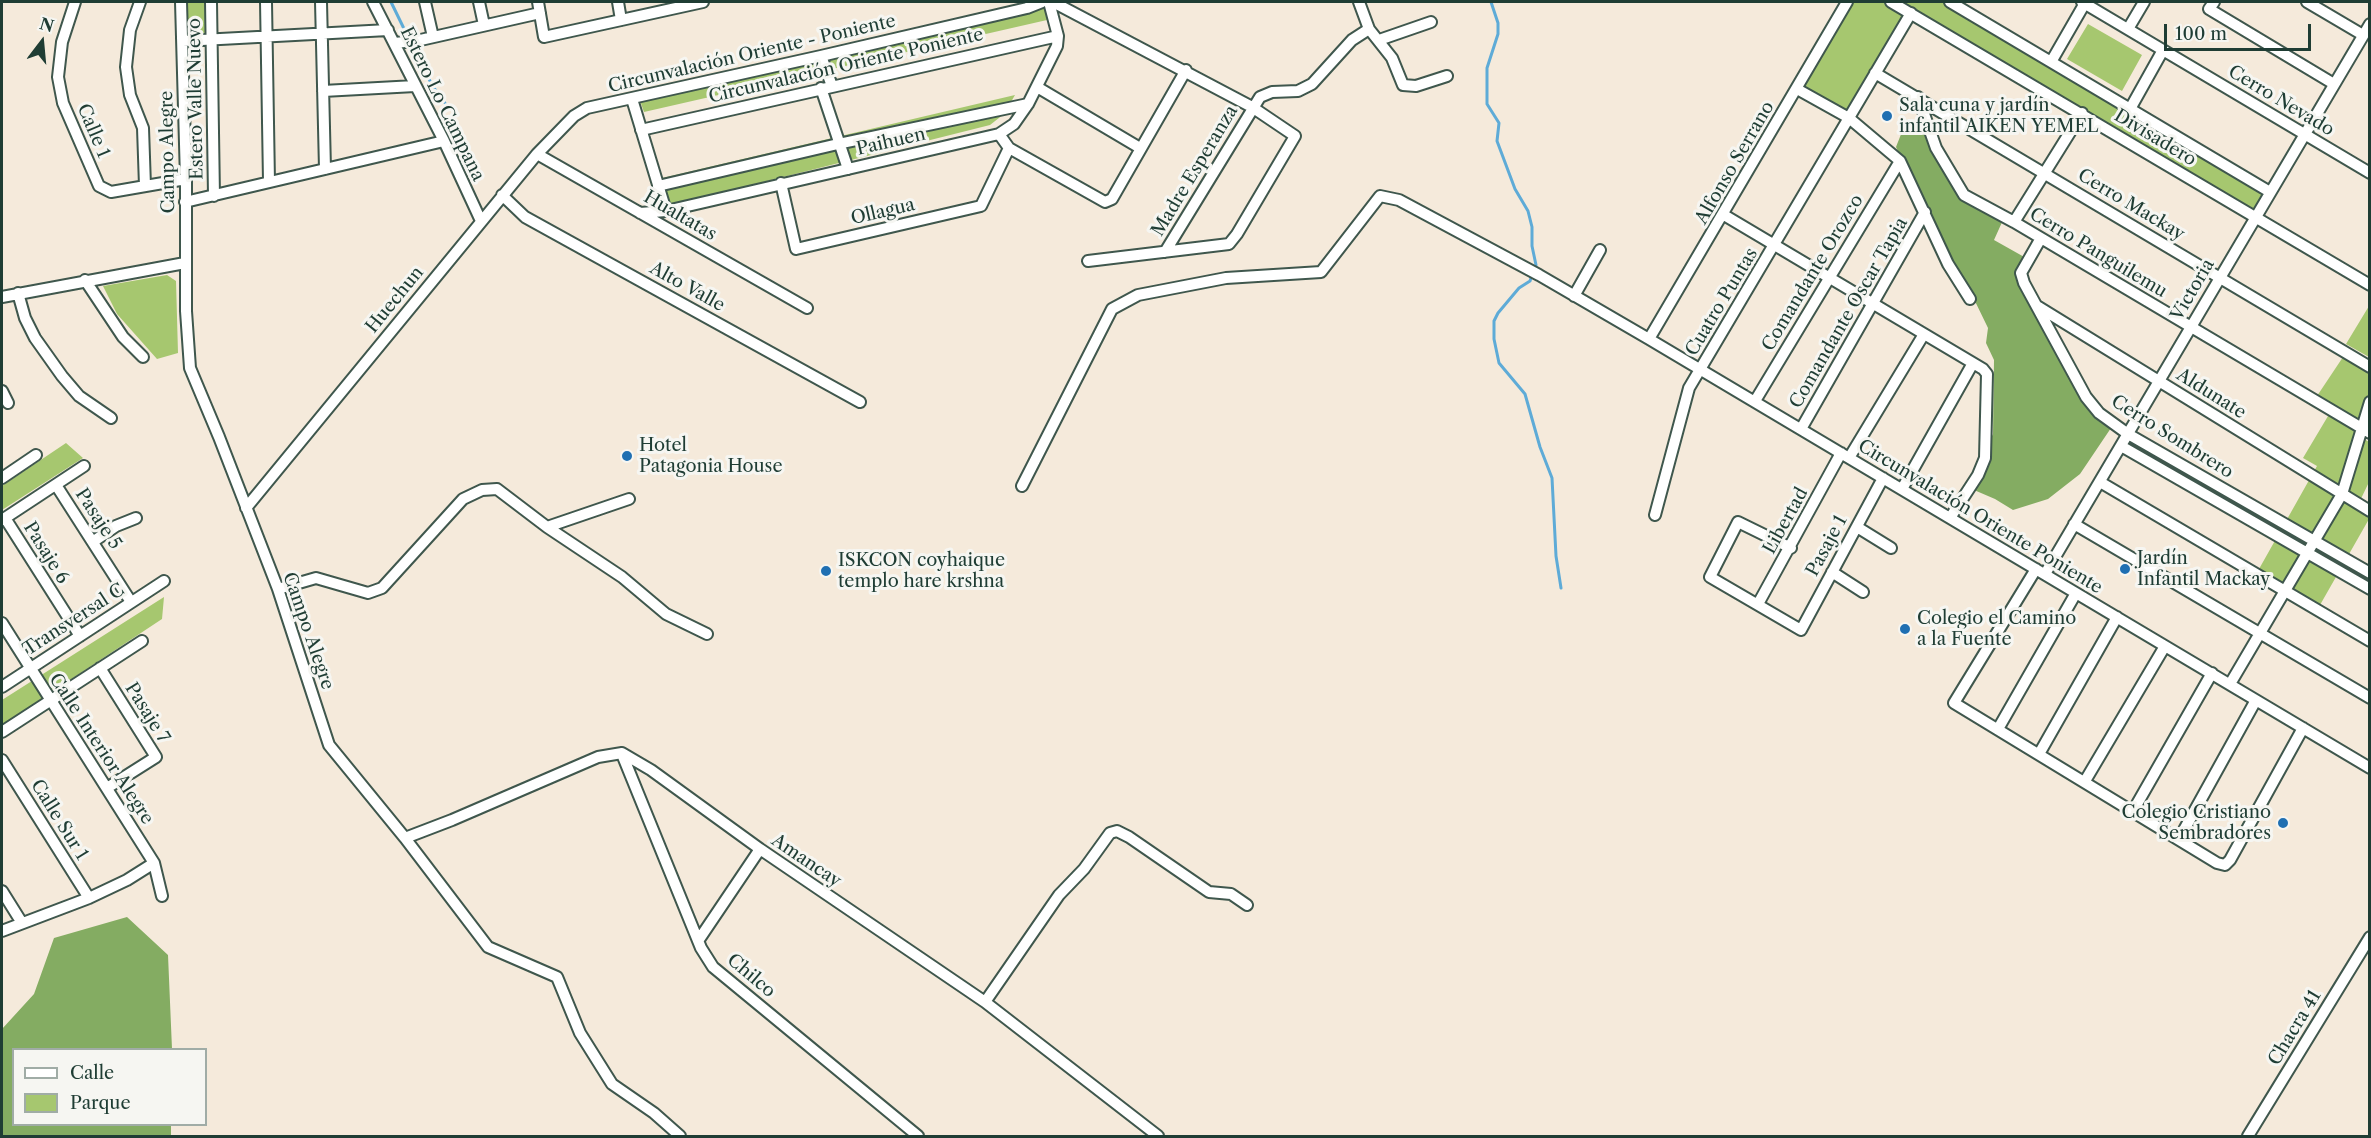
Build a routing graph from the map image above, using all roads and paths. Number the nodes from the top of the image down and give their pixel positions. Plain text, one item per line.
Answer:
1 (75, 2) edge
2 (140, 2) edge
3 (181, 2) edge
4 (211, 2) edge
5 (266, 2) edge
6 (321, 2) edge
7 (373, 2) edge
8 (425, 2) edge
9 (478, 2) edge
10 (538, 2) edge
11 (618, 2) edge
12 (703, 2) edge
13 (1042, 2) edge
14 (1051, 2) edge
15 (1359, 2) edge
16 (1847, 2) edge
17 (1891, 2) edge
18 (1950, 2) edge
19 (2084, 2) edge
20 (2144, 2) edge
21 (2307, 2) edge
22 (2211, 5) edge
23 (540, 13) junction
24 (1911, 13) junction
25 (621, 20) junction
26 (1431, 22) dead end
27 (2370, 24) edge
28 (484, 25) junction
29 (1369, 29) junction
30 (2128, 29) junction
31 (388, 30) junction
32 (321, 34) junction
33 (2362, 35) junction
34 (1058, 36) junction
35 (267, 37) junction
36 (433, 37) junction
37 (212, 39) junction
38 (1379, 40) junction
39 (183, 41) junction
40 (397, 43) junction
41 (2163, 50) junction
42 (821, 56) junction
43 (2051, 62) junction
44 (1186, 70) junction
45 (1875, 73) junction
46 (1447, 76) dead end
47 (2334, 84) junction
48 (415, 86) junction
49 (826, 87) junction
50 (1037, 87) junction
51 (1797, 89) junction
52 (323, 91) junction
53 (1918, 97) junction
54 (632, 99) junction
55 (1028, 104) junction
56 (1252, 107) junction
57 (2130, 109) junction
58 (2082, 113) junction
59 (574, 116) joint
60 (1848, 118) junction
61 (641, 130) junction
62 (999, 134) junction
63 (2304, 134) junction
64 (444, 141) junction
65 (838, 144) junction
66 (1010, 148) junction
67 (1140, 148) junction
68 (537, 154) junction
69 (1900, 161) junction
70 (325, 169) junction
71 (848, 170) junction
72 (2044, 173) junction
73 (2370, 173) edge
74 (186, 179) junction
75 (269, 182) junction
76 (781, 183) junction
77 (145, 186) junction
78 (658, 186) junction
79 (2270, 192) junction
80 (502, 195) junction
81 (213, 196) junction
82 (185, 202) junction
83 (666, 211) junction
84 (1925, 212) junction
85 (640, 213) junction
86 (1724, 214) junction
87 (2255, 218) junction
88 (482, 221) junction
89 (2014, 222) junction
90 (2041, 238) junction
91 (1775, 245) junction
92 (1600, 250) dead end
93 (1165, 252) junction
94 (1088, 261) dead end
95 (185, 263) junction
96 (1830, 277) junction
97 (2220, 278) junction
98 (85, 280) junction
99 (2370, 285) edge
100 (18, 293) junction
101 (1574, 296) junction
102 (2, 297) edge
103 (1970, 299) dead end
104 (1874, 304) junction
105 (2034, 305) junction
106 (807, 308) dead end
107 (2190, 328) junction
108 (1924, 334) junction
109 (1649, 339) junction
110 (143, 357) dead end
111 (1973, 363) junction
112 (2370, 367) edge
113 (1701, 369) junction
114 (2159, 381) junction
115 (2, 391) edge
116 (1755, 401) junction
117 (860, 402) dead end
118 (2370, 402) edge
119 (8, 403) dead end
120 (111, 418) dead end
121 (1801, 429) junction
122 (2366, 431) edge
123 (2128, 434) junction
124 (2121, 446) junction
125 (36, 455) dead end
126 (1845, 455) junction
127 (84, 466) dead end
128 (2, 478) edge
129 (1883, 478) junction
130 (2100, 482) junction
131 (56, 485) junction
132 (1022, 486) dead end
133 (1902, 489) junction
134 (2342, 494) junction
135 (629, 499) dead end
136 (246, 508) junction
137 (2370, 511) edge
138 (1655, 515) dead end
139 (136, 518) dead end
140 (1950, 518) junction
141 (3, 519) edge
142 (2074, 525) junction
143 (547, 527) junction
144 (1857, 527) junction
145 (2313, 540) junction
146 (94, 541) junction
147 (1791, 548) junction
148 (1891, 548) dead end
149 (2306, 552) junction
150 (1832, 572) junction
151 (2040, 572) junction
152 (2370, 573) edge
153 (164, 580) dead end
154 (2370, 588) edge
155 (278, 589) junction
156 (2284, 591) junction
157 (1863, 592) dead end
158 (2076, 593) junction
159 (131, 602) junction
160 (1758, 604) junction
161 (2117, 617) junction
162 (2, 623) edge
163 (707, 634) dead end
164 (2259, 634) junction
165 (80, 636) junction
166 (142, 641) dead end
167 (2370, 641) edge
168 (2165, 646) junction
169 (30, 668) junction
170 (100, 668) junction
171 (2212, 673) junction
172 (2230, 684) junction
173 (2, 687) edge
174 (2370, 698) edge
175 (50, 700) junction
176 (2256, 700) junction
177 (2303, 728) junction
178 (1998, 729) junction
179 (2, 732) edge
180 (622, 753) junction
181 (2039, 753) junction
182 (2, 760) edge
183 (2370, 768) edge
184 (2085, 781) junction
185 (107, 788) junction
186 (2133, 811) junction
187 (405, 838) junction
188 (2179, 840) junction
189 (760, 849) junction
190 (154, 863) junction
191 (2, 891) edge
192 (162, 896) dead end
193 (89, 898) junction
194 (1247, 905) dead end
195 (22, 923) junction
196 (2, 930) edge
197 (2370, 937) edge
198 (698, 941) junction
199 (985, 1002) junction
200 (680, 1137) edge
201 (918, 1137) edge
202 (1158, 1137) edge
203 (2248, 1137) edge

1 - 77 street, Calle 1
2 - 77 street
3 - 39 street, Campo Alegre
4 - 37 street, Estero Valle Nuevo
5 - 35 street
6 - 32 street
7 - 31 street, Estero Lo Campana
8 - 36 street
9 - 28 street
10 - 23 street
11 - 25 street
12 - 25 street
13 - 42 street, Circunvalación Oriente - Poniente
14 - 34 street
14 - 44 street
15 - 29 street
16 - 51 street, Alfonso Serrano
17 - 24 street, Divisadero
18 - 43 street, Divisadero
19 - 30 street, Cerro Nevado
19 - 43 street
20 - 30 street
21 - 33 street
22 - 47 street
23 - 25 street
23 - 28 street
24 - 45 street, Cuatro Puntas
24 - 58 street, Divisadero
26 - 38 street
27 - 33 street, Victoria
28 - 36 street
29 - 38 street
29 - 56 street
30 - 41 street, Cerro Nevado
31 - 32 street
31 - 40 street, Estero Lo Campana
32 - 35 street
32 - 52 street
33 - 47 street, Victoria
34 - 49 street, Circunvalación Oriente Poniente
34 - 50 street, Paihuen
35 - 37 street
35 - 75 street
36 - 40 street
37 - 39 street
37 - 81 street, Estero Valle Nuevo
38 - 46 street
39 - 74 street, Campo Alegre
40 - 48 street, Estero Lo Campana
41 - 57 street
41 - 63 street, Cerro Nevado
42 - 49 street
42 - 54 street, Circunvalación Oriente - Poniente
43 - 57 street, Divisadero
44 - 56 street
44 - 67 street
45 - 53 street, Cerro Mackay
45 - 60 street, Cuatro Puntas
47 - 63 street, Victoria
48 - 52 street
48 - 64 street, Estero Lo Campana
49 - 61 street, Circunvalación Oriente Poniente
49 - 65 street
50 - 55 street, Paihuen
50 - 67 street
51 - 60 street
51 - 86 street, Alfonso Serrano
52 - 70 street
53 - 72 street, Cerro Mackay
53 - 89 street, Cerro Panguilemu
54 - 59 street, Circunvalación Oriente - Poniente
54 - 61 street
55 - 62 street, Paihuen
55 - 65 street
56 - 93 street, Madre Esperanza
56 - 93 street
57 - 79 street, Divisadero
58 - 72 street
58 - 87 street, Divisadero
59 - 68 street, Huechun
60 - 69 street
60 - 91 street, Cuatro Puntas
61 - 78 street
62 - 66 street
62 - 71 street, Paihuen
63 - 73 street, Cerro Nevado
63 - 79 street, Victoria
64 - 70 street
64 - 88 street, Estero Lo Campana
65 - 71 street
65 - 78 street
66 - 67 street
66 - 76 street, Ollagua
68 - 80 street, Huechun
68 - 85 street, Hualtatas
69 - 84 street
69 - 96 street, Comandante Orozco
70 - 75 street
71 - 76 street, Paihuen
72 - 89 street
72 - 97 street, Cerro Mackay
74 - 77 street, Calle 1
74 - 82 street, Campo Alegre
75 - 81 street
76 - 83 street, Paihuen
78 - 83 street
79 - 87 street, Victoria
80 - 88 street, Huechun
80 - 117 street, Alto Valle
81 - 82 street
82 - 95 street, Campo Alegre
83 - 85 street, Paihuen
84 - 103 street
84 - 104 street, Comandante Oscar Tapia
85 - 106 street, Hualtatas
86 - 91 street
86 - 109 street, Alfonso Serrano
87 - 97 street, Victoria
87 - 99 street, Divisadero
88 - 136 street, Huechun
89 - 90 street, Cerro Panguilemu
90 - 105 street, Cerro Sombrero
90 - 107 street, Cerro Panguilemu
91 - 96 street
91 - 113 street, Cuatro Puntas
92 - 101 street
93 - 94 street
95 - 98 street
95 - 136 street, Campo Alegre
96 - 104 street
96 - 116 street, Comandante Orozco
97 - 107 street, Victoria
97 - 112 street, Cerro Mackay
98 - 100 street
98 - 110 street
100 - 102 street
100 - 120 street
101 - 109 street, Circunvalación Oriente Poniente
101 - 132 street, Circunvalación Oriente Poniente
104 - 108 street
104 - 121 street, Comandante Oscar Tapia
105 - 114 street, Aldunate
105 - 123 street, Cerro Sombrero
107 - 114 street, Victoria
107 - 122 street, Cerro Panguilemu
108 - 111 street
108 - 126 street, Libertad
109 - 113 street, Circunvalación Oriente Poniente
111 - 133 street
111 - 140 street
113 - 116 street, Circunvalación Oriente Poniente
113 - 138 street, Cuatro Puntas
114 - 123 street, Victoria
114 - 134 street, Aldunate
115 - 119 street
116 - 121 street, Circunvalación Oriente Poniente
118 - 122 street
121 - 126 street, Circunvalación Oriente Poniente
122 - 134 street
123 - 124 street, Victoria
123 - 145 street, Cerro Sombrero
124 - 130 street, Victoria
124 - 149 street, Cerro Sombrero
125 - 128 street
126 - 129 street, Circunvalación Oriente Poniente
126 - 147 street, Libertad
127 - 131 street
129 - 133 street, Circunvalación Oriente Poniente
129 - 144 street, Pasaje 1
130 - 142 street, Victoria
130 - 156 street
131 - 141 street
131 - 146 street, Pasaje 5
133 - 140 street, Circunvalación Oriente Poniente
134 - 137 street, Aldunate
134 - 145 street
135 - 143 street
136 - 155 street, Campo Alegre
139 - 146 street
140 - 151 street, Circunvalación Oriente Poniente
141 - 165 street, Pasaje 6
142 - 151 street, Victoria
142 - 164 street
143 - 155 street
143 - 163 street
144 - 148 street
144 - 150 street, Pasaje 1
145 - 149 street
145 - 152 street, Cerro Sombrero
146 - 159 street, Pasaje 5
147 - 160 street, Libertad
147 - 160 street
149 - 154 street, Cerro Sombrero
149 - 156 street
150 - 157 street
150 - 160 street, Pasaje 1
151 - 158 street, Circunvalación Oriente Poniente
151 - 178 street, Victoria
153 - 159 street, Transversal C
155 - 187 street, Campo Alegre
156 - 164 street
156 - 167 street
158 - 161 street, Circunvalación Oriente Poniente
158 - 178 street
159 - 165 street, Transversal C
161 - 168 street, Circunvalación Oriente Poniente
161 - 181 street
162 - 169 street, Calle Interior Alegre
164 - 172 street
164 - 174 street
165 - 169 street, Transversal C
166 - 170 street
168 - 171 street, Circunvalación Oriente Poniente
168 - 184 street
169 - 173 street, Transversal C
169 - 175 street, Calle Interior Alegre
170 - 175 street
170 - 185 street, Pasaje 7
171 - 172 street, Circunvalación Oriente Poniente
171 - 186 street
172 - 176 street, Circunvalación Oriente Poniente
175 - 179 street
175 - 185 street, Calle Interior Alegre
176 - 177 street, Circunvalación Oriente Poniente
176 - 188 street
177 - 183 street, Circunvalación Oriente Poniente
177 - 188 street
178 - 181 street
180 - 187 street
180 - 189 street, Amancay
180 - 198 street, Chilco
181 - 184 street
182 - 193 street, Calle Sur 1
184 - 186 street
185 - 190 street, Calle Interior Alegre
186 - 188 street
187 - 200 street, Campo Alegre
189 - 198 street
189 - 199 street, Amancay
190 - 192 street, Calle Interior Alegre
190 - 193 street
191 - 195 street
193 - 195 street
194 - 199 street
195 - 196 street
197 - 203 street, Chacra 41
198 - 201 street, Chilco
199 - 202 street, Amancay

